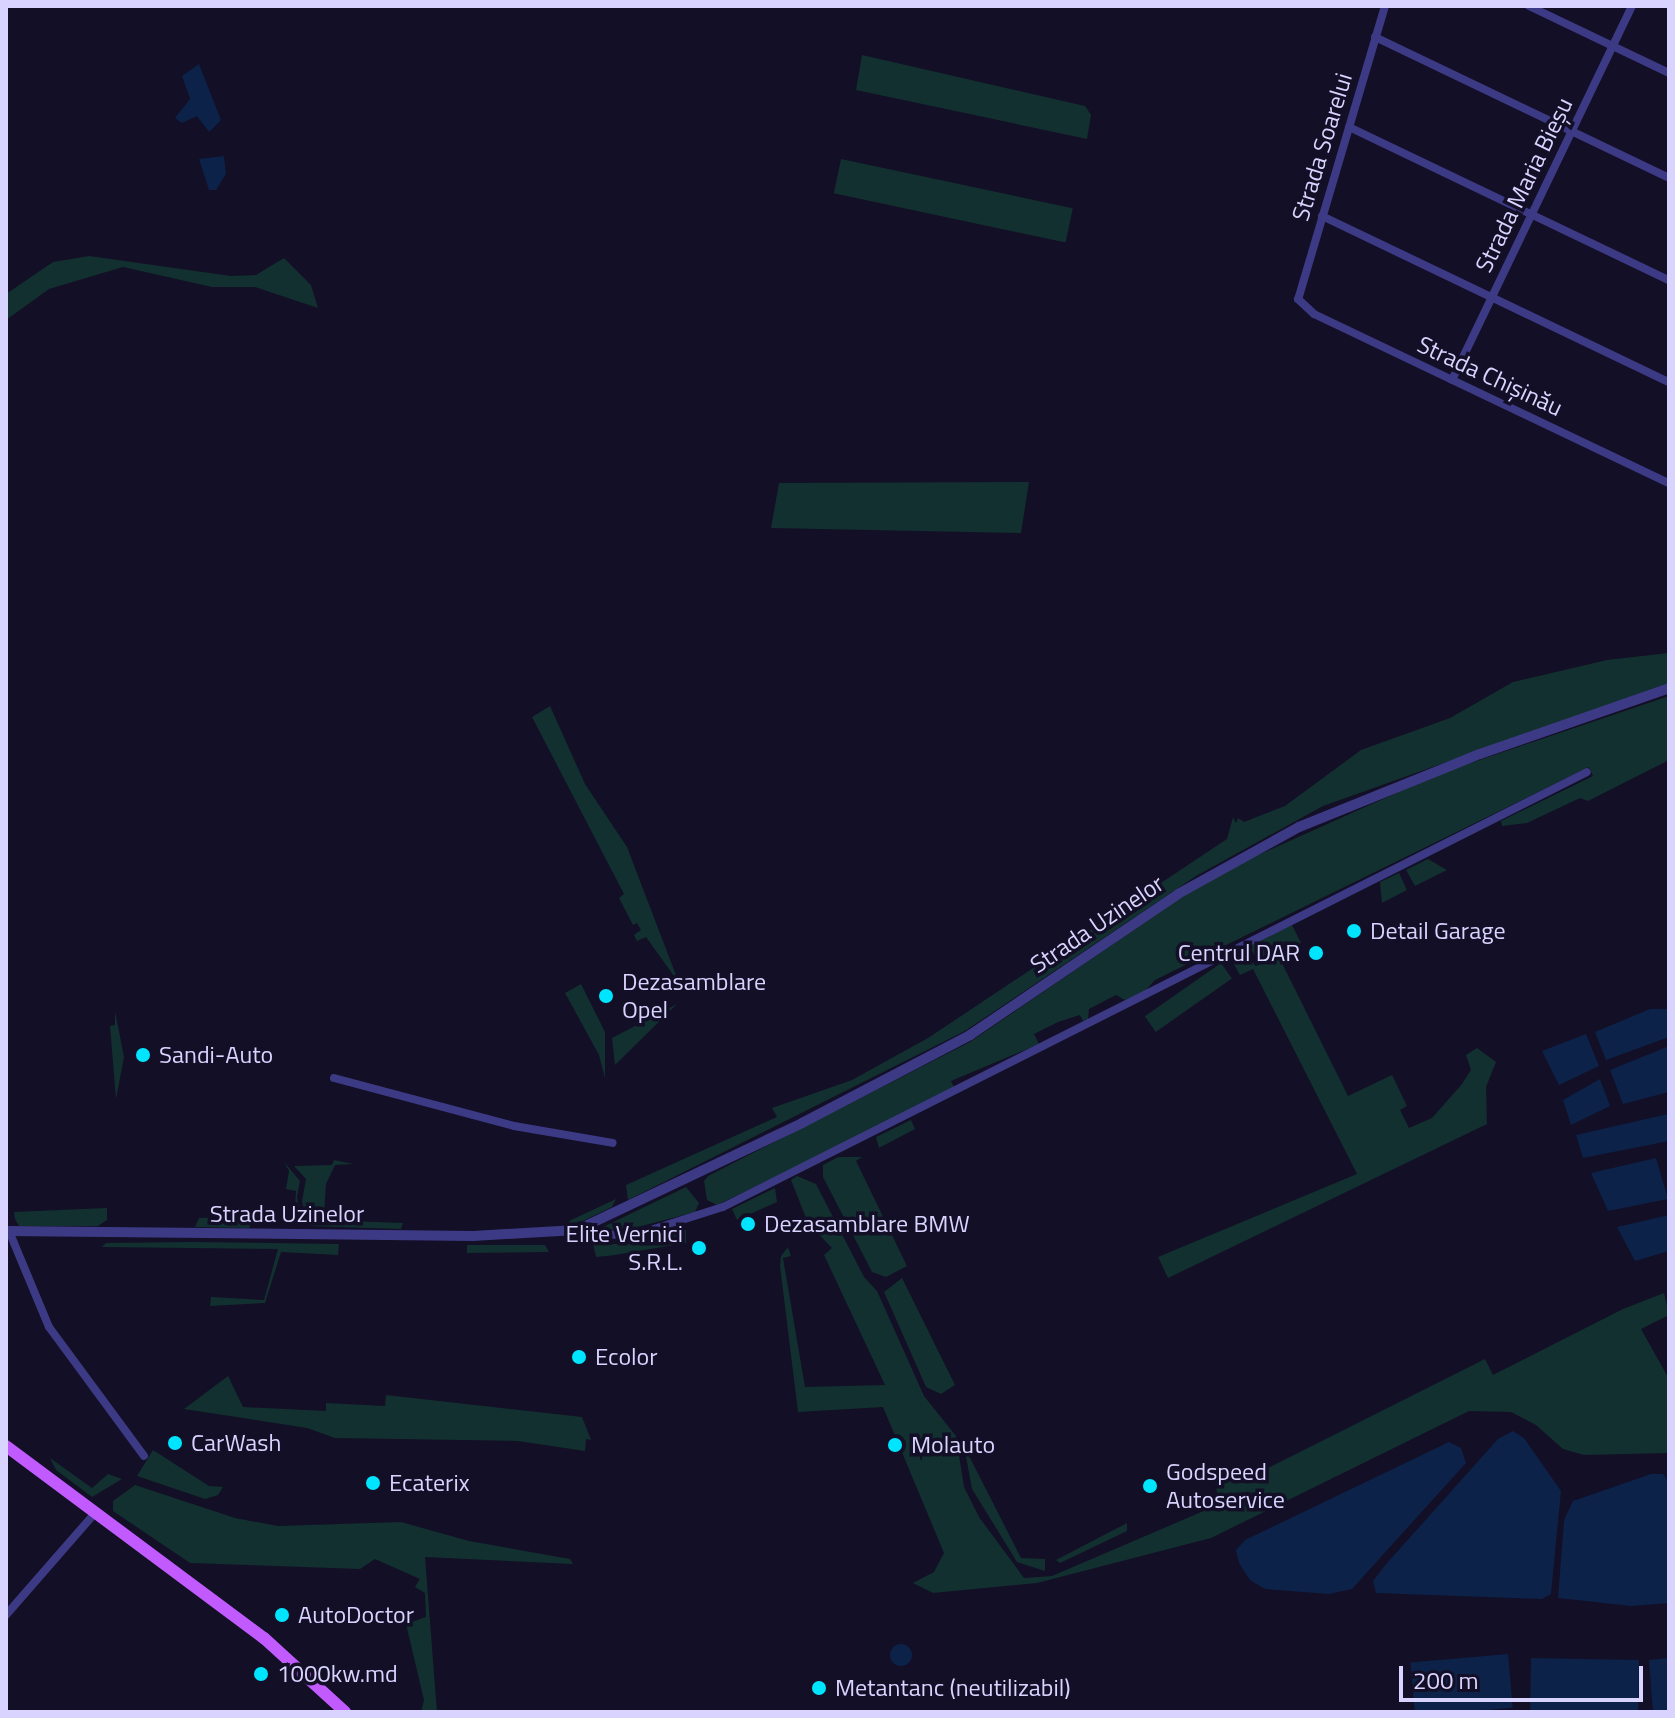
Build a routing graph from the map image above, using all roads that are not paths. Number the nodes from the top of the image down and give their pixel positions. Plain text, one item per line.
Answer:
1 (1385, 6) edge
2 (1529, 6) edge
3 (1632, 6) edge
4 (1375, 37) junction
5 (1612, 46) junction
6 (1669, 73) edge
7 (1349, 127) junction
8 (1572, 131) junction
9 (1669, 178) edge
10 (1532, 214) junction
11 (1322, 216) junction
12 (1669, 280) edge
13 (1492, 297) junction
14 (1298, 299) joint
15 (1452, 380) junction
16 (1669, 382) edge
17 (1669, 483) edge
18 (1669, 688) edge
19 (1587, 772) dead end
20 (334, 1078) dead end
21 (613, 1143) dead end
22 (8, 1231) edge
23 (565, 1233) junction
24 (6, 1446) edge
25 (144, 1456) dead end
26 (96, 1512) junction
27 (6, 1615) edge
28 (345, 1712) edge

1 - 4 street, Strada Soarelui
2 - 5 street
3 - 5 street, Strada Maria Bieșu
4 - 7 street, Strada Soarelui
4 - 8 street
5 - 6 street
5 - 8 street, Strada Maria Bieșu
7 - 10 street
7 - 11 street, Strada Soarelui
8 - 9 street
8 - 10 street, Strada Maria Bieșu
10 - 12 street
10 - 13 street, Strada Maria Bieșu
11 - 13 street
11 - 14 street, Strada Soarelui
13 - 15 street, Strada Maria Bieșu
13 - 16 street
14 - 15 street, Strada Chișinău
15 - 17 street, Strada Chișinău
18 - 23 street, Strada Uzinelor
19 - 23 street, Strada Uzinelor
20 - 21 street
22 - 23 street, Strada Uzinelor
22 - 25 street, Strada Uzinelor
24 - 26 main road
26 - 27 street
26 - 28 main road

